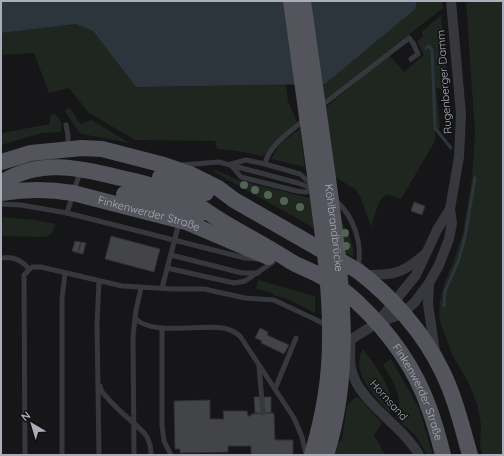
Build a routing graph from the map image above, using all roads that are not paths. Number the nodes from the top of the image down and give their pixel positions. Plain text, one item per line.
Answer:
1 (291, 1) edge
2 (303, 1) edge
3 (451, 1) edge
4 (411, 59) dead end
5 (66, 124) dead end
6 (63, 150) junction
7 (1, 162) edge
8 (265, 164) junction
9 (164, 165) junction
10 (230, 165) junction
11 (77, 181) junction
12 (1, 183) edge
13 (1, 187) edge
14 (315, 190) junction
15 (1, 193) edge
16 (234, 200) junction
17 (1, 204) edge
18 (450, 209) junction
19 (68, 213) junction
20 (180, 220) junction
21 (175, 240) junction
22 (426, 254) junction
23 (171, 255) junction
24 (1, 258) edge
25 (275, 260) junction
26 (291, 262) junction
27 (167, 268) junction
28 (29, 269) junction
29 (258, 272) junction
30 (65, 273) junction
31 (360, 273) junction
32 (99, 282) junction
33 (429, 283) junction
34 (142, 288) junction
35 (162, 288) junction
36 (397, 308) junction
37 (135, 318) junction
38 (376, 323) junction
39 (162, 328) junction
40 (296, 338) dead end
41 (350, 340) junction
42 (325, 344) dead end
43 (436, 359) junction
44 (259, 366) junction
45 (99, 384) junction
46 (275, 389) junction
47 (263, 413) dead end
48 (134, 423) junction
49 (25, 455) edge
50 (62, 455) edge
51 (99, 455) edge
52 (134, 455) edge
53 (151, 455) edge
54 (171, 455) edge
55 (306, 455) edge
56 (312, 455) edge
57 (326, 455) edge
58 (418, 455) edge
59 (443, 455) edge
60 (470, 455) edge

1 - 56 main road, Köhlbrandbrücke, bridge
2 - 57 main road, Köhlbrandbrücke, bridge
3 - 18 street, Rugenberger Damm
4 - 8 lane
5 - 6 lane
6 - 7 main road
6 - 9 main road
6 - 16 main road
8 - 10 lane
8 - 14 lane
9 - 10 lane
9 - 16 main road
10 - 14 lane
10 - 14 lane
11 - 12 main road, Finkenwerder Straße
11 - 13 main road, Finkenwerder Straße
11 - 15 main road, Finkenwerder Straße
11 - 19 lane
11 - 20 main road, Finkenwerder Straße
11 - 26 main road, Finkenwerder Straße
14 - 31 lane
16 - 31 main road
17 - 19 lane
18 - 22 street, Rugenberger Damm
18 - 33 street, Rugenberger Damm
19 - 21 lane
20 - 21 lane
20 - 25 main road, Finkenwerder Straße
21 - 23 lane
21 - 25 lane
22 - 31 street, Rugenberger Damm
22 - 36 street, Rugenberger Damm
23 - 27 lane
23 - 29 lane
24 - 28 lane
25 - 26 main road, Finkenwerder Straße
25 - 29 lane
26 - 38 main road, Finkenwerder Straße
27 - 29 lane
27 - 35 lane
28 - 30 lane
28 - 49 lane
30 - 32 lane
30 - 50 lane
31 - 36 main road
32 - 34 lane
32 - 45 lane
33 - 36 street, Rugenberger Damm
33 - 43 street
34 - 35 lane
34 - 37 lane
35 - 41 lane
36 - 38 street, Rugenberger Damm
36 - 38 street, Rugenberger Damm
36 - 43 main road
37 - 39 lane
37 - 48 lane
38 - 41 street
38 - 59 main road, Finkenwerder Straße
39 - 44 lane
39 - 54 lane
40 - 46 lane
41 - 42 lane
41 - 58 street, Hornsand
43 - 60 main road
44 - 46 lane
44 - 47 lane
45 - 48 lane
45 - 51 lane
46 - 55 lane
48 - 52 lane
48 - 53 lane

